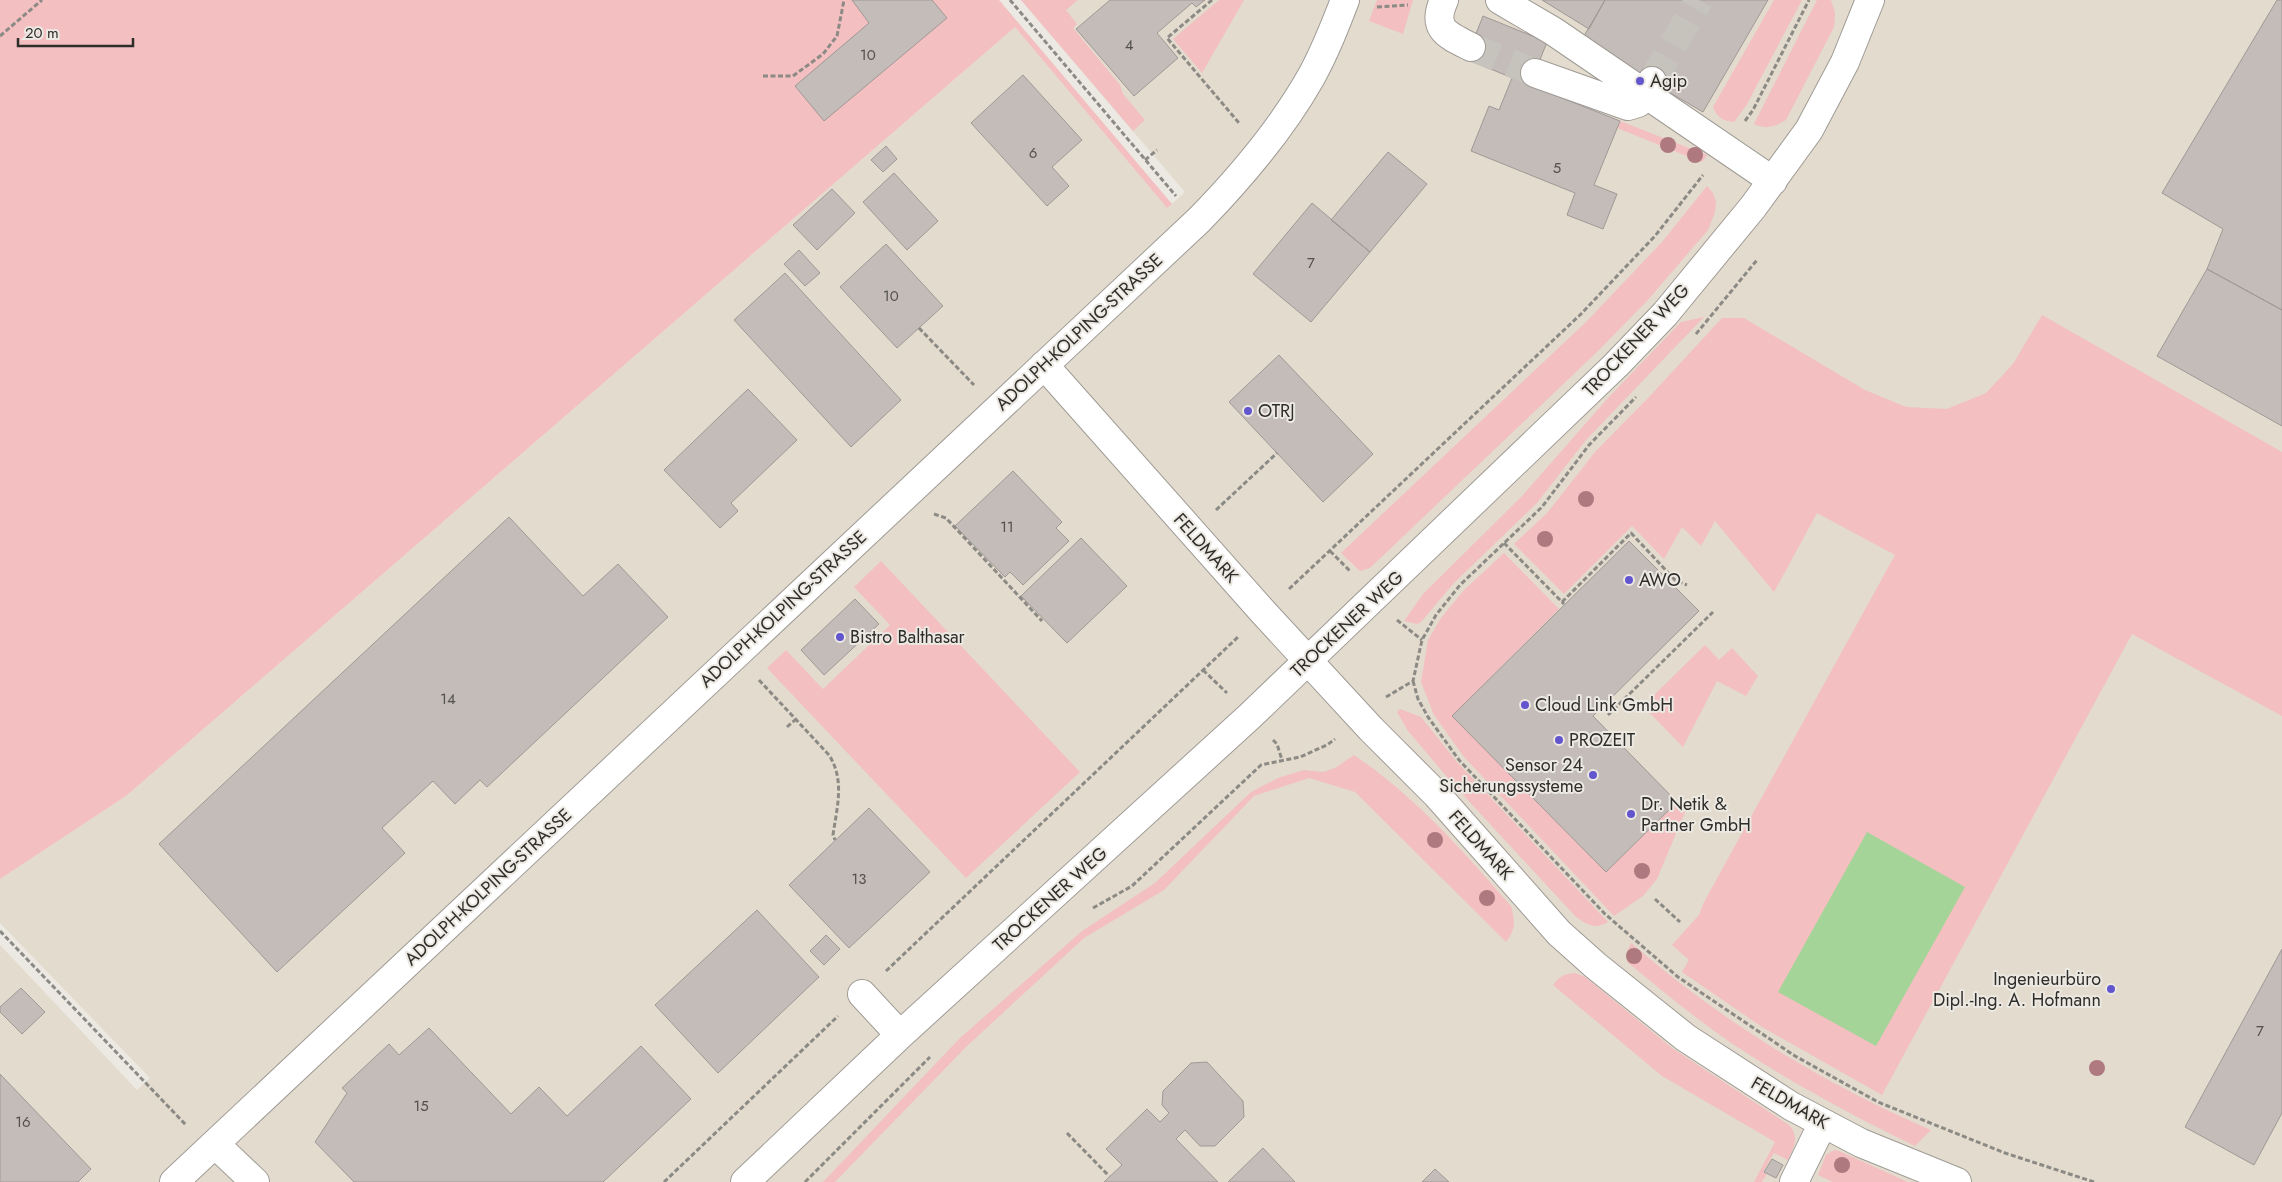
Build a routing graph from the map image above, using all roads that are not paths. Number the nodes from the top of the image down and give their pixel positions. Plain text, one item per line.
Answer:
1 (1444, 0) edge
2 (1870, 0) edge
3 (1513, 3) edge
4 (1357, 4) edge
5 (1470, 47) tunnel mouth
6 (1535, 73) tunnel mouth
7 (1648, 87) junction
8 (1773, 181) junction
9 (1044, 364) junction
10 (1308, 660) junction
11 (862, 994) dead end
12 (900, 1034) junction
13 (1823, 1123) junction
14 (215, 1144) junction
15 (174, 1182) edge
16 (255, 1182) edge
17 (745, 1182) edge
18 (1794, 1182) edge
19 (1957, 1182) edge

1 - 5 street
2 - 8 street, TROCKENER WEG
3 - 7 street
4 - 9 street, ADOLPH-KOLPING-STRASSE
6 - 7 street
7 - 8 street
8 - 10 street, TROCKENER WEG
9 - 10 street, FELDMARK
9 - 14 street, ADOLPH-KOLPING-STRASSE
10 - 12 street, TROCKENER WEG
10 - 13 street, FELDMARK
11 - 12 street
12 - 17 street, TROCKENER WEG
13 - 18 street
13 - 19 street, FELDMARK
14 - 15 street, ADOLPH-KOLPING-STRASSE
14 - 16 street

